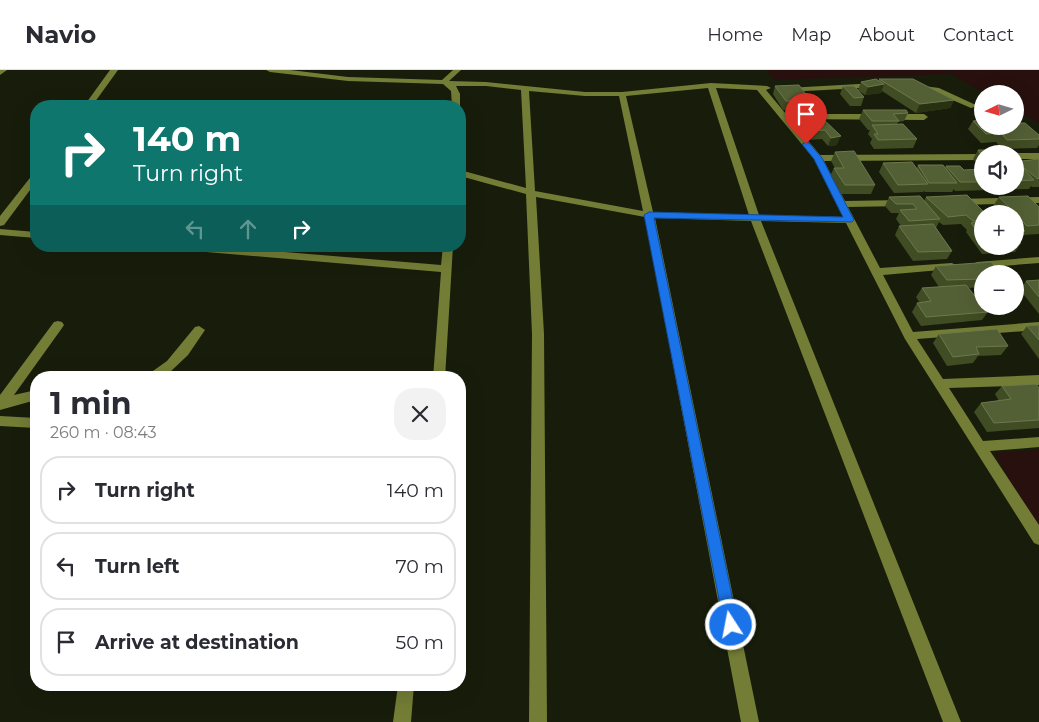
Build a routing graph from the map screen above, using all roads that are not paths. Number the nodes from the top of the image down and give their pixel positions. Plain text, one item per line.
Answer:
1 (3, 70) edge
2 (114, 70) edge
3 (270, 70) edge
4 (457, 70) edge
5 (0, 73) edge
6 (447, 83) junction
7 (711, 85) junction
8 (890, 85) edge
9 (907, 85) edge
10 (525, 88) junction
11 (760, 88) junction
12 (622, 94) junction
13 (92, 100) edge
14 (456, 100) edge
15 (974, 106) dead end
16 (784, 116) junction
17 (924, 116) edge
18 (1024, 156) edge
19 (1039, 156) edge
20 (974, 157) edge
21 (818, 158) junction
22 (466, 174) edge
23 (30, 184) edge
24 (530, 192) junction
25 (1039, 200) edge
26 (950, 202) edge
27 (910, 203) edge
28 (840, 204) junction
29 (649, 215) junction
30 (755, 219) junction
31 (849, 220) junction
32 (0, 223) edge
33 (0, 232) edge
34 (30, 234) edge
35 (243, 252) edge
36 (447, 252) edge
37 (1039, 260) edge
38 (446, 269) junction
39 (877, 272) junction
40 (58, 326) dead end
41 (1039, 326) edge
42 (199, 330) dead end
43 (909, 336) junction
44 (162, 371) edge
45 (439, 371) edge
46 (1039, 380) edge
47 (940, 384) junction
48 (30, 397) edge
49 (1, 404) edge
50 (0, 421) edge
51 (30, 423) edge
52 (1039, 442) edge
53 (982, 446) junction
54 (1039, 538) edge
55 (405, 691) edge
56 (402, 722) edge
57 (538, 722) edge
58 (750, 722) edge
59 (952, 722) edge

1 - 5 street
2 - 13 street
3 - 6 street
4 - 6 street
6 - 10 street
6 - 14 street
7 - 11 street
7 - 12 street
7 - 30 street
8 - 11 street
9 - 15 street
10 - 12 street
10 - 24 street
11 - 16 street
12 - 29 street
16 - 17 street
16 - 21 street
18 - 19 street
20 - 21 street
21 - 28 street
22 - 24 street
23 - 32 street
24 - 29 street
24 - 57 street
25 - 26 street
27 - 28 street
28 - 31 street
29 - 30 street
29 - 58 street
30 - 31 street
30 - 59 street
31 - 39 street
33 - 34 street
35 - 38 street
36 - 38 street
37 - 39 street
38 - 45 street
39 - 43 street
40 - 49 street
41 - 43 street
42 - 44 street
43 - 47 street
46 - 47 street
47 - 53 street
48 - 49 street
50 - 51 street
52 - 53 street
53 - 54 street
55 - 56 street

